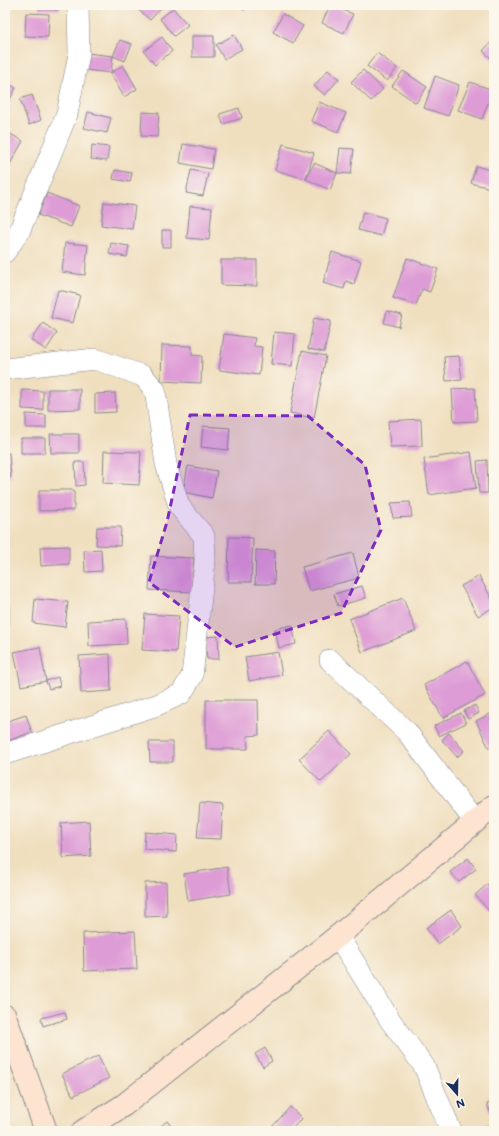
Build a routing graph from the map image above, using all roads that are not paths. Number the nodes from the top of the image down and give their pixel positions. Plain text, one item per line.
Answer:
1 (78, 5) edge
2 (5, 252) edge
3 (5, 369) edge
4 (330, 660) dead end
5 (5, 754) edge
6 (494, 806) edge
7 (475, 822) junction
8 (338, 936) junction
9 (5, 1016) edge
10 (46, 1131) edge
11 (83, 1131) edge
12 (451, 1131) edge

1 - 2 street
3 - 5 street
4 - 7 street
6 - 7 street
7 - 8 street
8 - 11 street
8 - 12 street
9 - 10 street

